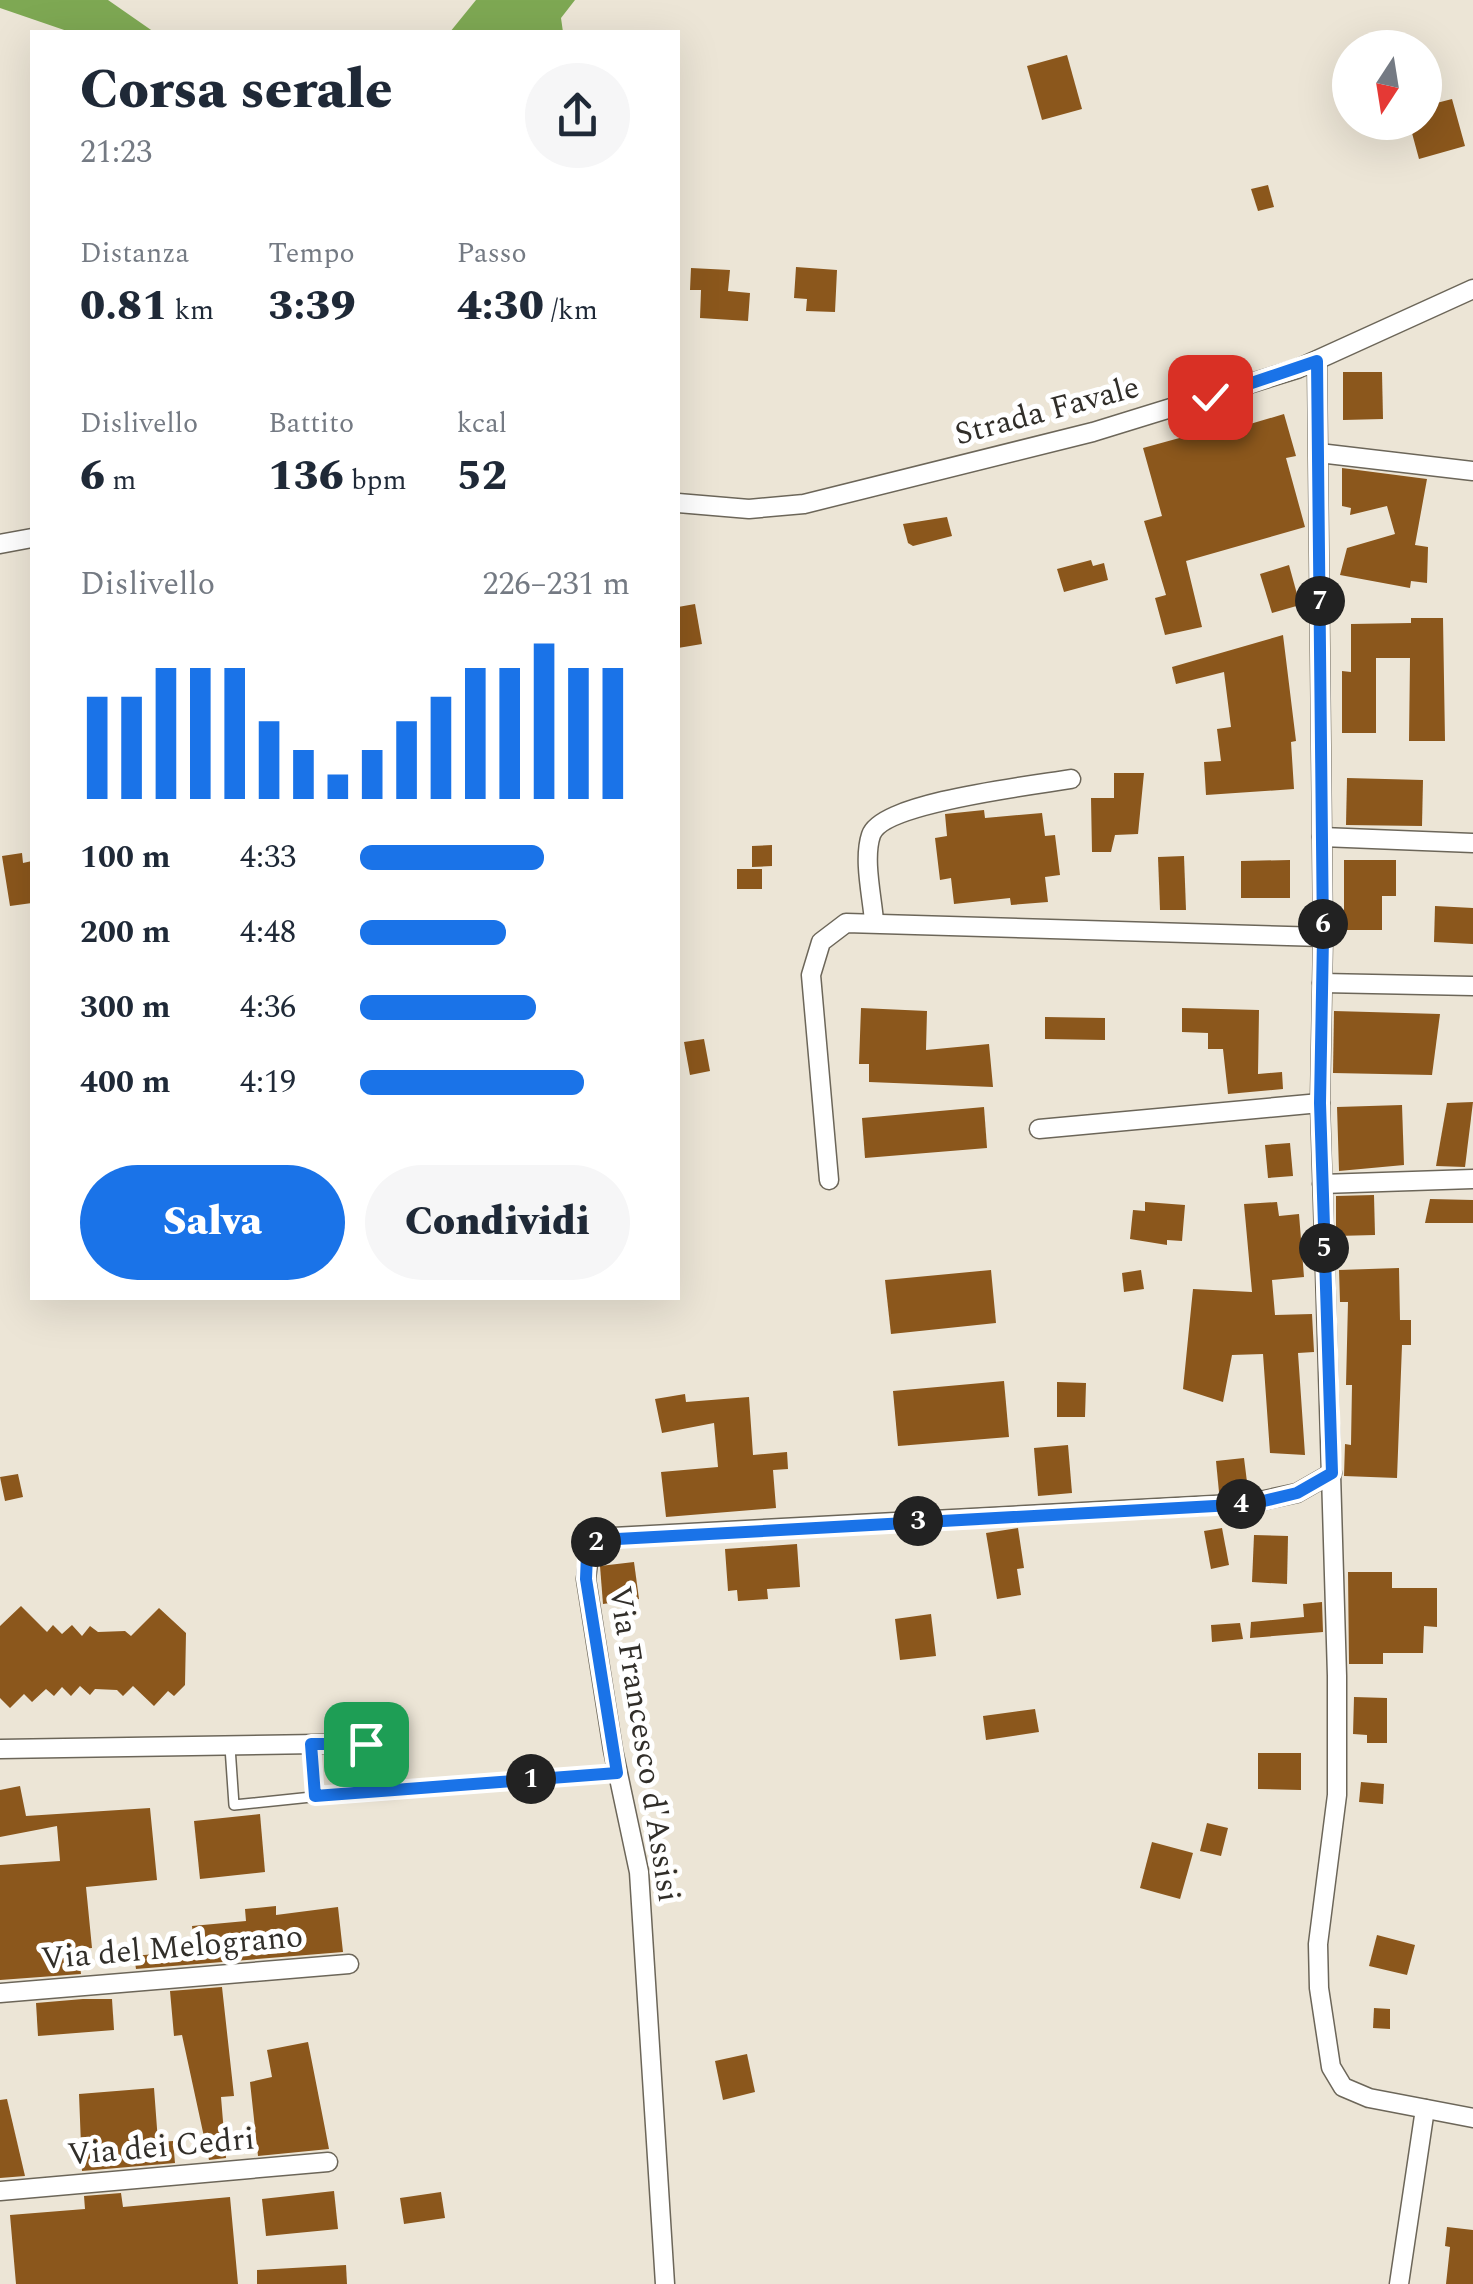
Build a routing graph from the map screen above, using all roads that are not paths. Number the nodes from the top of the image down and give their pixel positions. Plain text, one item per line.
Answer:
1 (1473, 289) edge
2 (1317, 361) junction
3 (1319, 453) junction
4 (1473, 470) edge
5 (680, 503) edge
6 (30, 538) edge
7 (0, 544) edge
8 (1071, 779) dead end
9 (1322, 837) junction
10 (1473, 844) edge
11 (874, 921) junction
12 (1323, 937) junction
13 (1322, 983) junction
14 (1473, 986) edge
15 (1320, 1103) junction
16 (1039, 1129) dead end
17 (1473, 1179) edge
18 (829, 1180) dead end
19 (1322, 1184) junction
20 (1332, 1479) junction
21 (381, 1743) dead end
22 (311, 1744) junction
23 (230, 1746) junction
24 (0, 1749) edge
25 (416, 1786) road end
26 (315, 1796) junction
27 (348, 1964) dead end
28 (0, 1993) edge
29 (1425, 2109) junction
30 (1473, 2118) edge
31 (328, 2162) dead end
32 (0, 2191) edge
33 (666, 2284) edge
34 (1399, 2284) edge

1 - 2 street, Strada Favale
2 - 3 street
2 - 5 street, Strada Favale
3 - 4 street
3 - 9 street
6 - 7 street
8 - 11 street
9 - 10 street
9 - 12 street
11 - 12 street
11 - 18 street
12 - 13 street
13 - 14 street
13 - 15 street
15 - 16 street
15 - 19 street
17 - 19 street
19 - 20 street
20 - 29 street
20 - 33 street, Via Francesco d'Assisi
21 - 22 street
22 - 23 street
22 - 26 lane
23 - 24 street
23 - 26 lane
25 - 26 lane
27 - 28 street, Via del Melograno
29 - 30 street
29 - 34 street
31 - 32 street, Via dei Cedri

